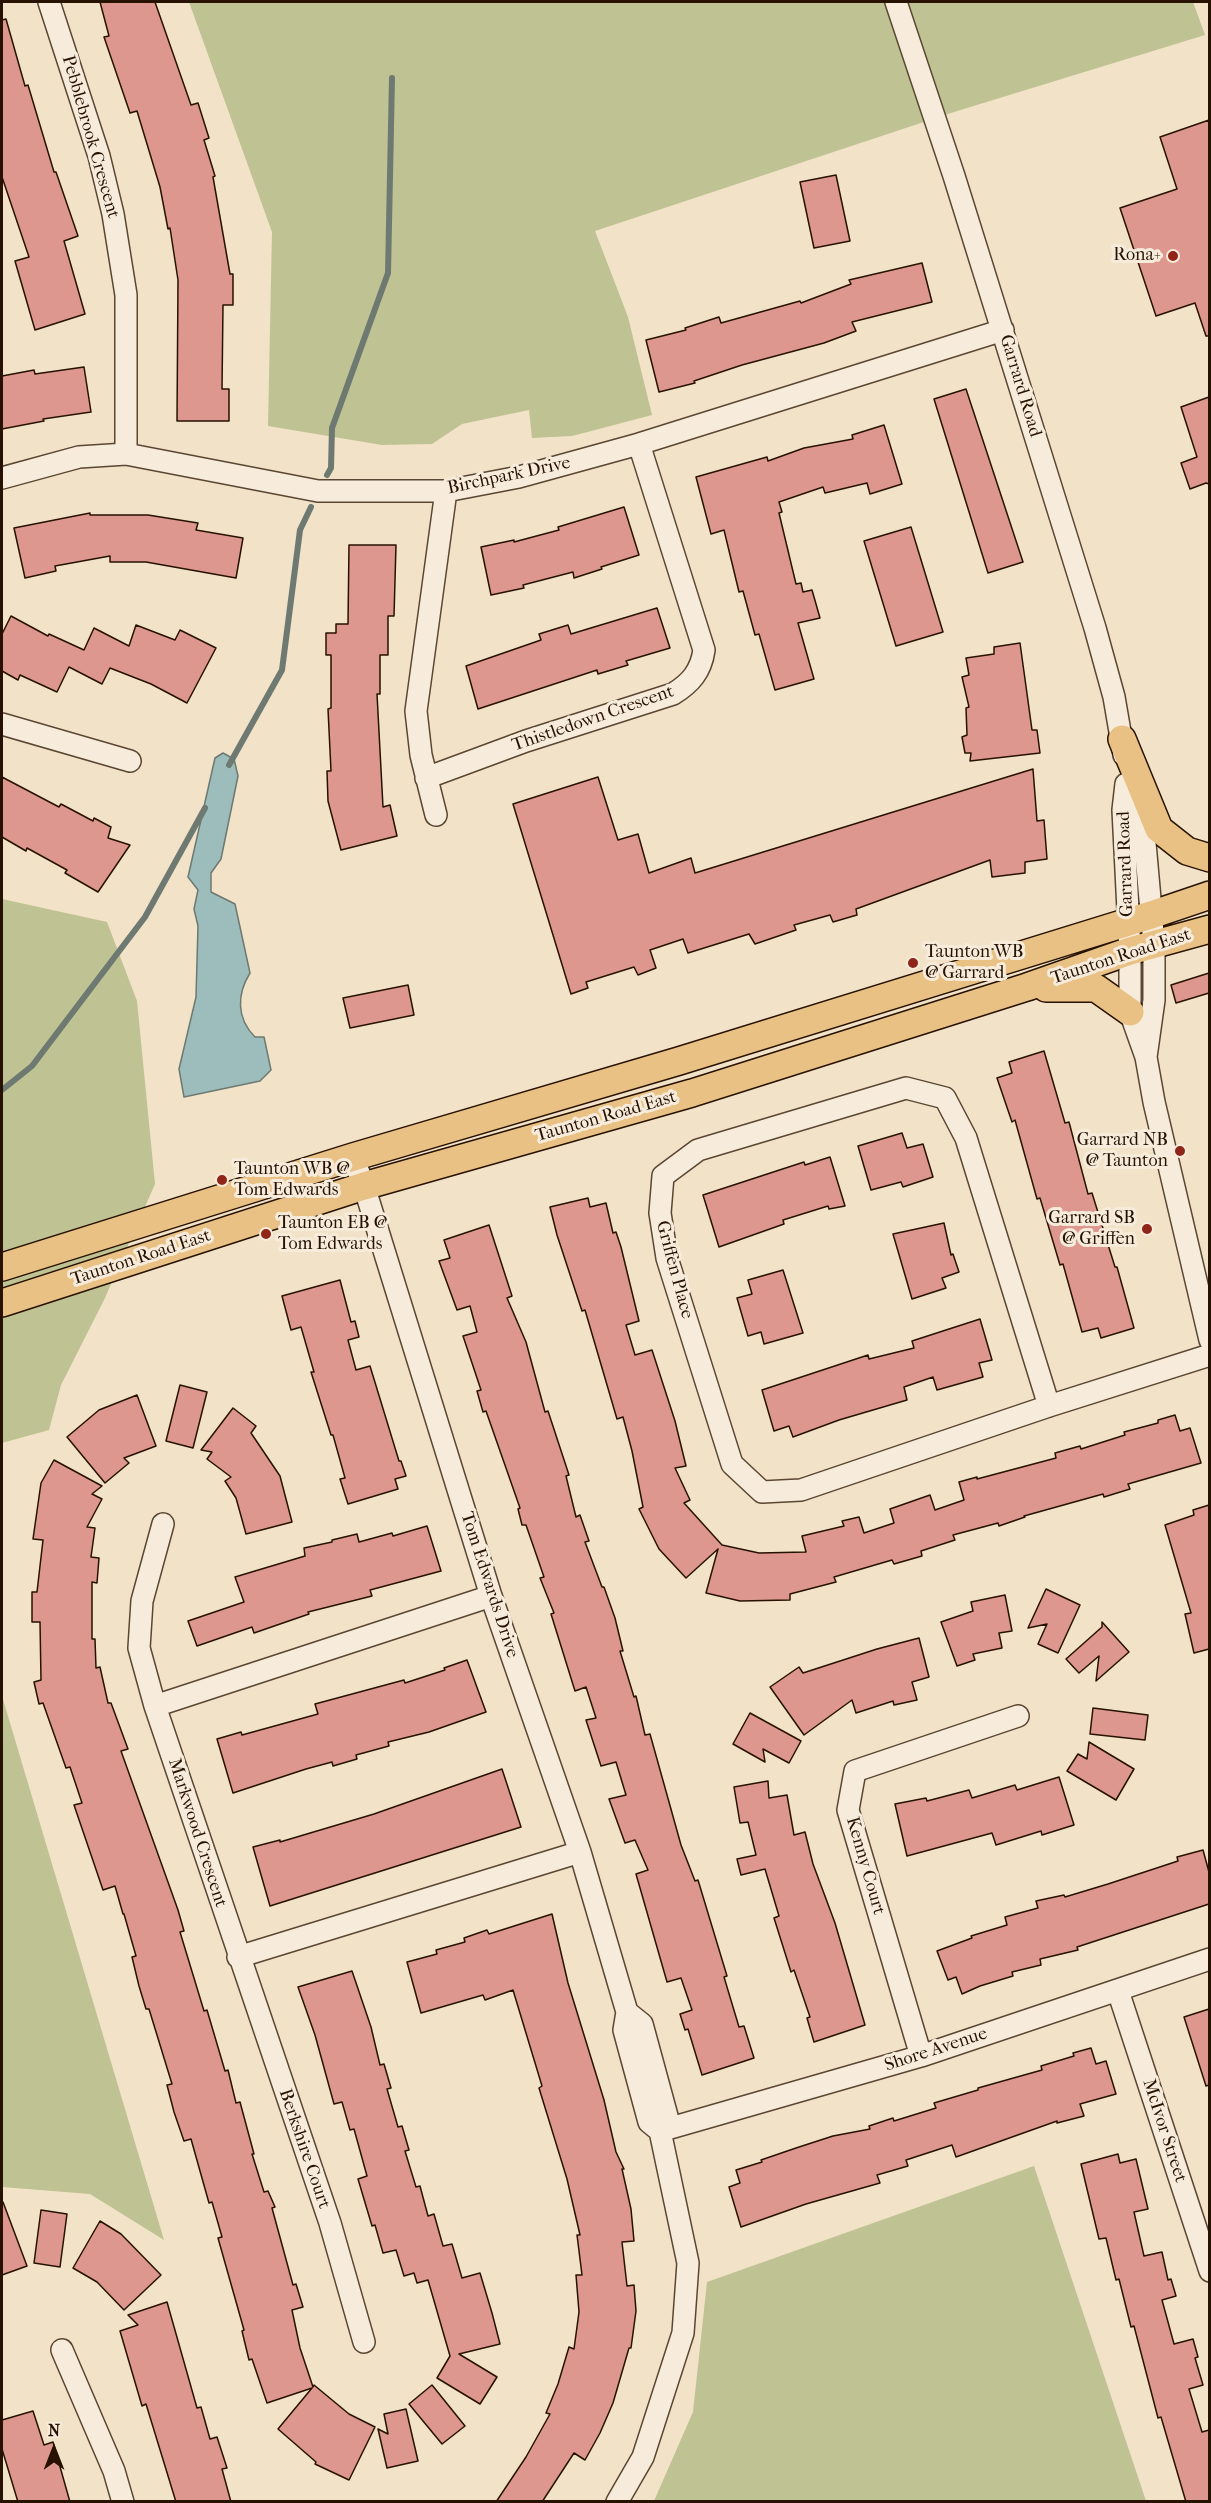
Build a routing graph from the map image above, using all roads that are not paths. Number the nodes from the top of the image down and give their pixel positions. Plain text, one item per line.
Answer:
1 (50, 2) edge
2 (896, 2) edge
3 (1003, 330) junction
4 (639, 444) junction
5 (126, 454) junction
6 (2, 478) edge
7 (446, 491) junction
8 (2, 724) edge
9 (1122, 739) junction
10 (130, 761) dead end
11 (426, 778) junction
12 (436, 815) dead end
13 (1209, 858) edge
14 (1209, 895) edge
15 (1139, 918) junction
16 (1209, 929) edge
17 (1142, 948) junction
18 (1027, 987) junction
19 (1130, 1012) junction
20 (1146, 1057) junction
21 (353, 1157) junction
22 (364, 1186) junction
23 (2, 1267) edge
24 (2, 1303) edge
25 (1209, 1340) edge
26 (1209, 1355) edge
27 (1049, 1406) junction
28 (163, 1524) dead end
29 (491, 1596) junction
30 (155, 1706) junction
31 (1018, 1716) dead end
32 (580, 1852) junction
33 (238, 1957) junction
34 (1209, 1959) edge
35 (1118, 1991) junction
36 (921, 2056) junction
37 (660, 2132) junction
38 (1209, 2271) edge
39 (364, 2342) dead end
40 (62, 2350) dead end
41 (123, 2502) edge
42 (617, 2502) edge

1 - 5 street, Pebblebrook Crescent
2 - 3 street, Garrard Road
3 - 4 street, Birchpark Drive
3 - 9 street, Garrard Road
4 - 7 street, Birchpark Drive
4 - 11 street, Thistledown Crescent
5 - 6 street, Birchpark Drive
5 - 7 street, Birchpark Drive
7 - 11 street
8 - 10 street
9 - 13 main road
9 - 15 street, Garrard Road
11 - 12 street
14 - 15 main road, Taunton Road East
15 - 17 street, Garrard Road
15 - 21 main road, Taunton Road East
16 - 17 main road, Taunton Road East
17 - 18 main road, Taunton Road East
17 - 19 street, Garrard Road
17 - 20 street, Garrard Road
18 - 19 main road
18 - 22 main road, Taunton Road East
19 - 20 street, Garrard Road
20 - 25 street, Garrard Road
21 - 22 street, Tom Edwards Drive
21 - 23 main road, Taunton Road East
22 - 24 main road, Taunton Road East
22 - 29 street, Tom Edwards Drive
26 - 27 street, Griffen Place
27 - 27 street, Griffen Place
28 - 30 street, Markwood Crescent
29 - 30 street
29 - 32 street, Tom Edwards Drive
30 - 33 street, Markwood Crescent
31 - 36 street, Kenny Court
32 - 33 street
32 - 37 street, Tom Edwards Drive
33 - 39 street, Berkshire Court
34 - 35 street, Shore Avenue
35 - 36 street, Shore Avenue
35 - 38 street, McIvor Street
36 - 37 street, Shore Avenue
37 - 42 street, Tom Edwards Drive
40 - 41 street

